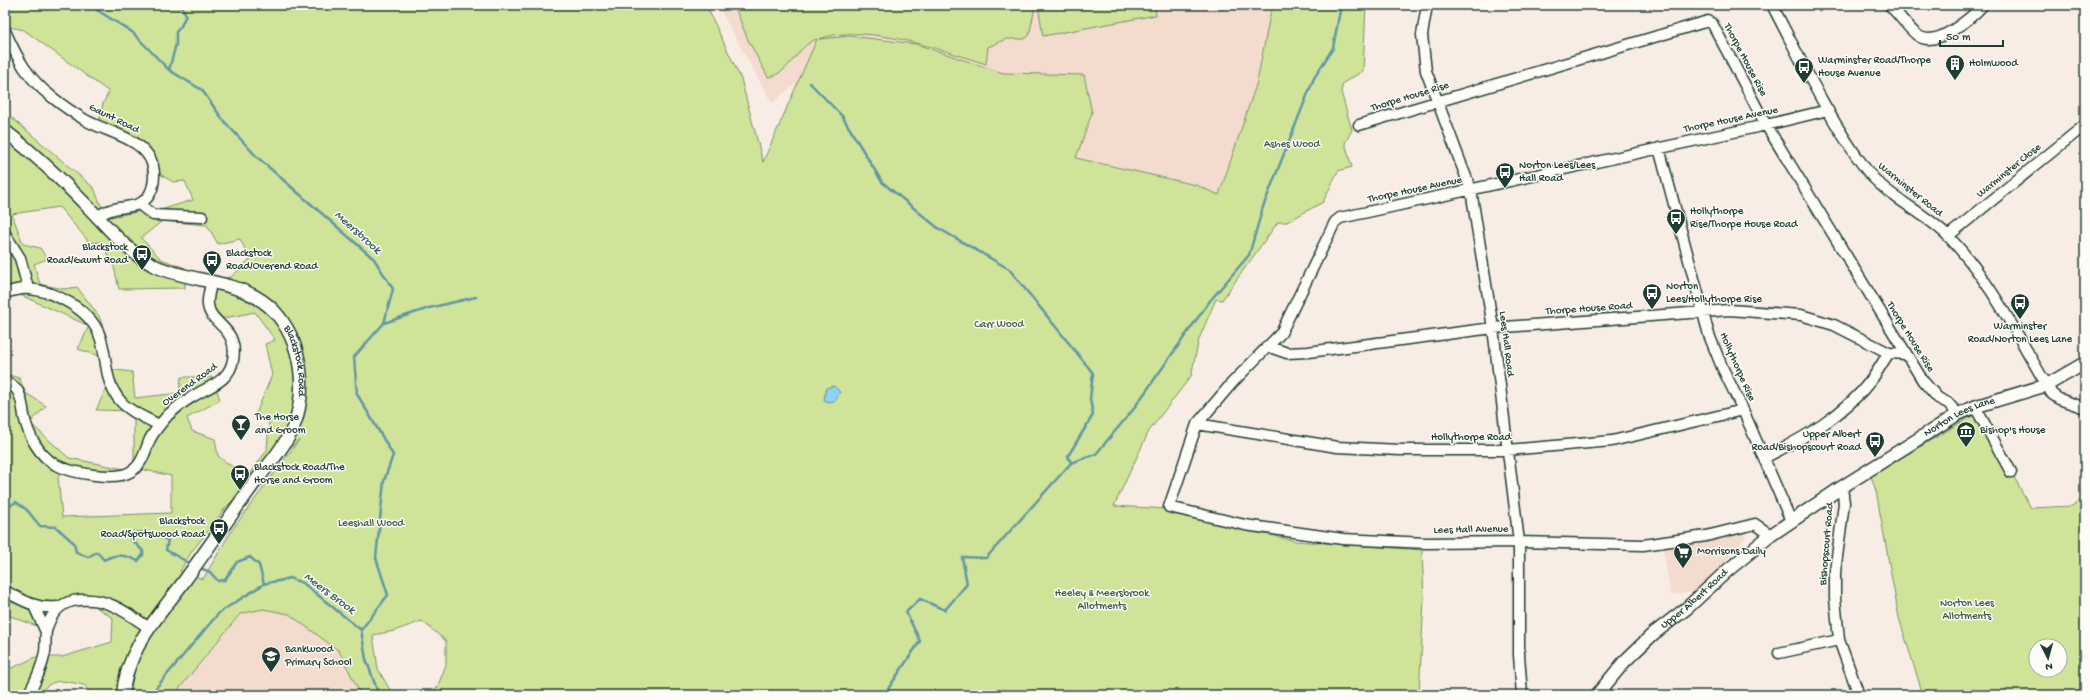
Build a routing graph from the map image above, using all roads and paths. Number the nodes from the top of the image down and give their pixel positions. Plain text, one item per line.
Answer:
1 (1772, 5) edge
2 (1889, 5) edge
3 (1983, 5) edge
4 (1427, 6) edge
5 (5, 31) edge
6 (1438, 101) junction
7 (1828, 110) junction
8 (1359, 125) dead end
9 (1766, 125) junction
10 (2085, 125) edge
11 (5, 131) edge
12 (1659, 148) junction
13 (1471, 190) junction
14 (139, 204) junction
15 (97, 216) junction
16 (202, 217) dead end
17 (5, 234) edge
18 (1948, 236) junction
19 (212, 281) junction
20 (28, 288) junction
21 (5, 293) edge
22 (1705, 313) junction
23 (1493, 328) junction
24 (1268, 346) junction
25 (1889, 353) junction
26 (1906, 354) junction
27 (2085, 363) edge
28 (5, 381) edge
29 (2047, 385) junction
30 (1977, 406) junction
31 (2085, 408) edge
32 (1743, 410) junction
33 (1958, 414) junction
34 (1197, 424) junction
35 (159, 425) junction
36 (1507, 450) junction
37 (1764, 458) junction
38 (2011, 472) dead end
39 (1842, 487) junction
40 (1169, 507) joint
41 (1791, 521) junction
42 (1771, 535) junction
43 (1518, 542) junction
44 (5, 591) edge
45 (34, 606) junction
46 (57, 608) junction
47 (149, 628) junction
48 (46, 632) junction
49 (1839, 640) junction
50 (1779, 653) dead end
51 (28, 695) edge
52 (123, 695) edge
53 (1522, 695) edge
54 (1597, 695) edge
55 (1859, 695) edge

1 - 7 street, Warminster Road
2 - 3 street
4 - 6 street, Lees Hall Road
5 - 14 street, Gaunt Road
6 - 8 street, Thorpe House Rise
6 - 9 street, Thorpe House Rise
6 - 13 street, Lees Hall Road
7 - 9 street, Thorpe House Avenue
7 - 18 street, Warminster Road
9 - 12 street, Thorpe House Avenue
9 - 26 street, Thorpe House Rise
10 - 18 street, Warminster Close
11 - 15 street, Blackstock Road
12 - 13 street, Thorpe House Avenue
12 - 22 street, Hollythorpe Rise
13 - 23 street, Lees Hall Road
13 - 24 street, Thorpe House Avenue
14 - 15 street
14 - 16 street
15 - 19 street, Blackstock Road
17 - 20 street
18 - 29 street, Warminster Road
19 - 35 street, Overend Road
19 - 47 street, Blackstock Road
20 - 21 street
20 - 35 street
22 - 23 street, Thorpe House Road
22 - 25 street, Thorpe House Road
22 - 32 street, Hollythorpe Rise
23 - 24 street, Thorpe House Road
23 - 36 street, Lees Hall Road
24 - 34 street, Thorpe House Avenue
25 - 26 street, Thorpe House Road
25 - 37 street
26 - 33 street, Thorpe House Rise
27 - 29 street, Norton Lees Lane
28 - 35 street, Overend Road
29 - 30 street, Norton Lees Lane
29 - 31 street, Warminster Road
30 - 33 street, Norton Lees Lane
30 - 38 street
32 - 36 street, Hollythorpe Road
32 - 37 street, Hollythorpe Rise
33 - 39 street, Norton Lees Lane
34 - 36 street, Hollythorpe Road
34 - 40 street, Thorpe House Avenue
36 - 43 street, Lees Hall Road
37 - 41 street, Hollythorpe Rise
39 - 41 street, Upper Albert Road
39 - 49 street, Bishopscourt Road
40 - 43 street, Lees Hall Avenue
41 - 42 street, Upper Albert Road
42 - 43 street, Lees Hall Avenue
42 - 54 street, Upper Albert Road
43 - 53 street, Lees Hall Road
44 - 45 street
45 - 46 street
45 - 48 street
46 - 47 street
46 - 48 street
47 - 52 street, Blackstock Road
48 - 51 street
49 - 50 street
49 - 55 street, Bishopscourt Road

